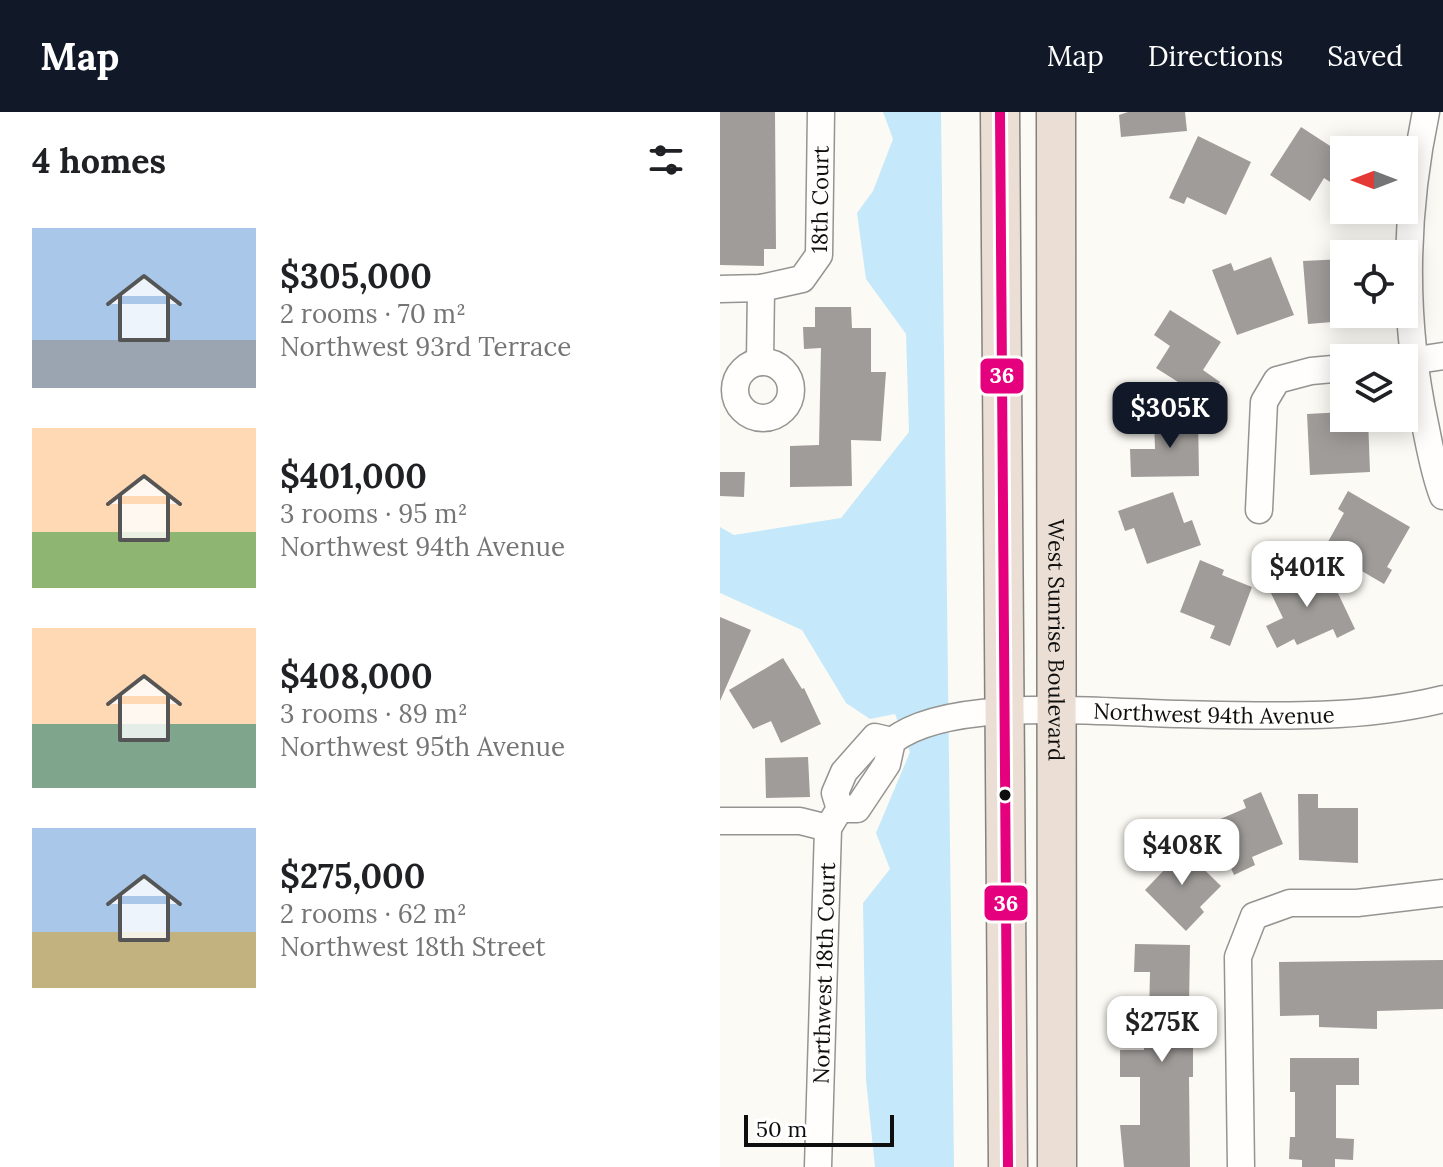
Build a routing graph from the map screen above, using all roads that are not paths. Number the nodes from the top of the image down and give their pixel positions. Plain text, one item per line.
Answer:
1 (821, 112) edge
2 (1000, 112) edge
3 (1056, 112) edge
4 (1426, 112) edge
5 (761, 288) junction
6 (720, 289) edge
7 (1408, 344) edge
8 (1443, 356) edge
9 (1418, 360) edge
10 (760, 362) dead end
11 (1330, 369) edge
12 (1418, 400) edge
13 (1443, 496) edge
14 (1259, 510) dead end
15 (1443, 699) edge
16 (1057, 711) junction
17 (1005, 712) junction
18 (834, 818) junction
19 (720, 821) edge
20 (1443, 893) edge
21 (818, 1167) edge
22 (1008, 1167) edge
23 (1057, 1167) edge
24 (1241, 1167) edge

1 - 5 street, 18th Court
2 - 17 highway
3 - 16 highway, West Sunrise Boulevard
4 - 7 street
5 - 6 street
5 - 10 street
8 - 9 street
11 - 14 street
12 - 13 street
15 - 16 street, Northwest 94th Avenue
16 - 17 street, Northwest 94th Avenue
16 - 23 highway, West Sunrise Boulevard
17 - 18 street, Northwest 94th Avenue
17 - 22 highway
18 - 19 street
18 - 21 street, Northwest 18th Court
20 - 24 street

